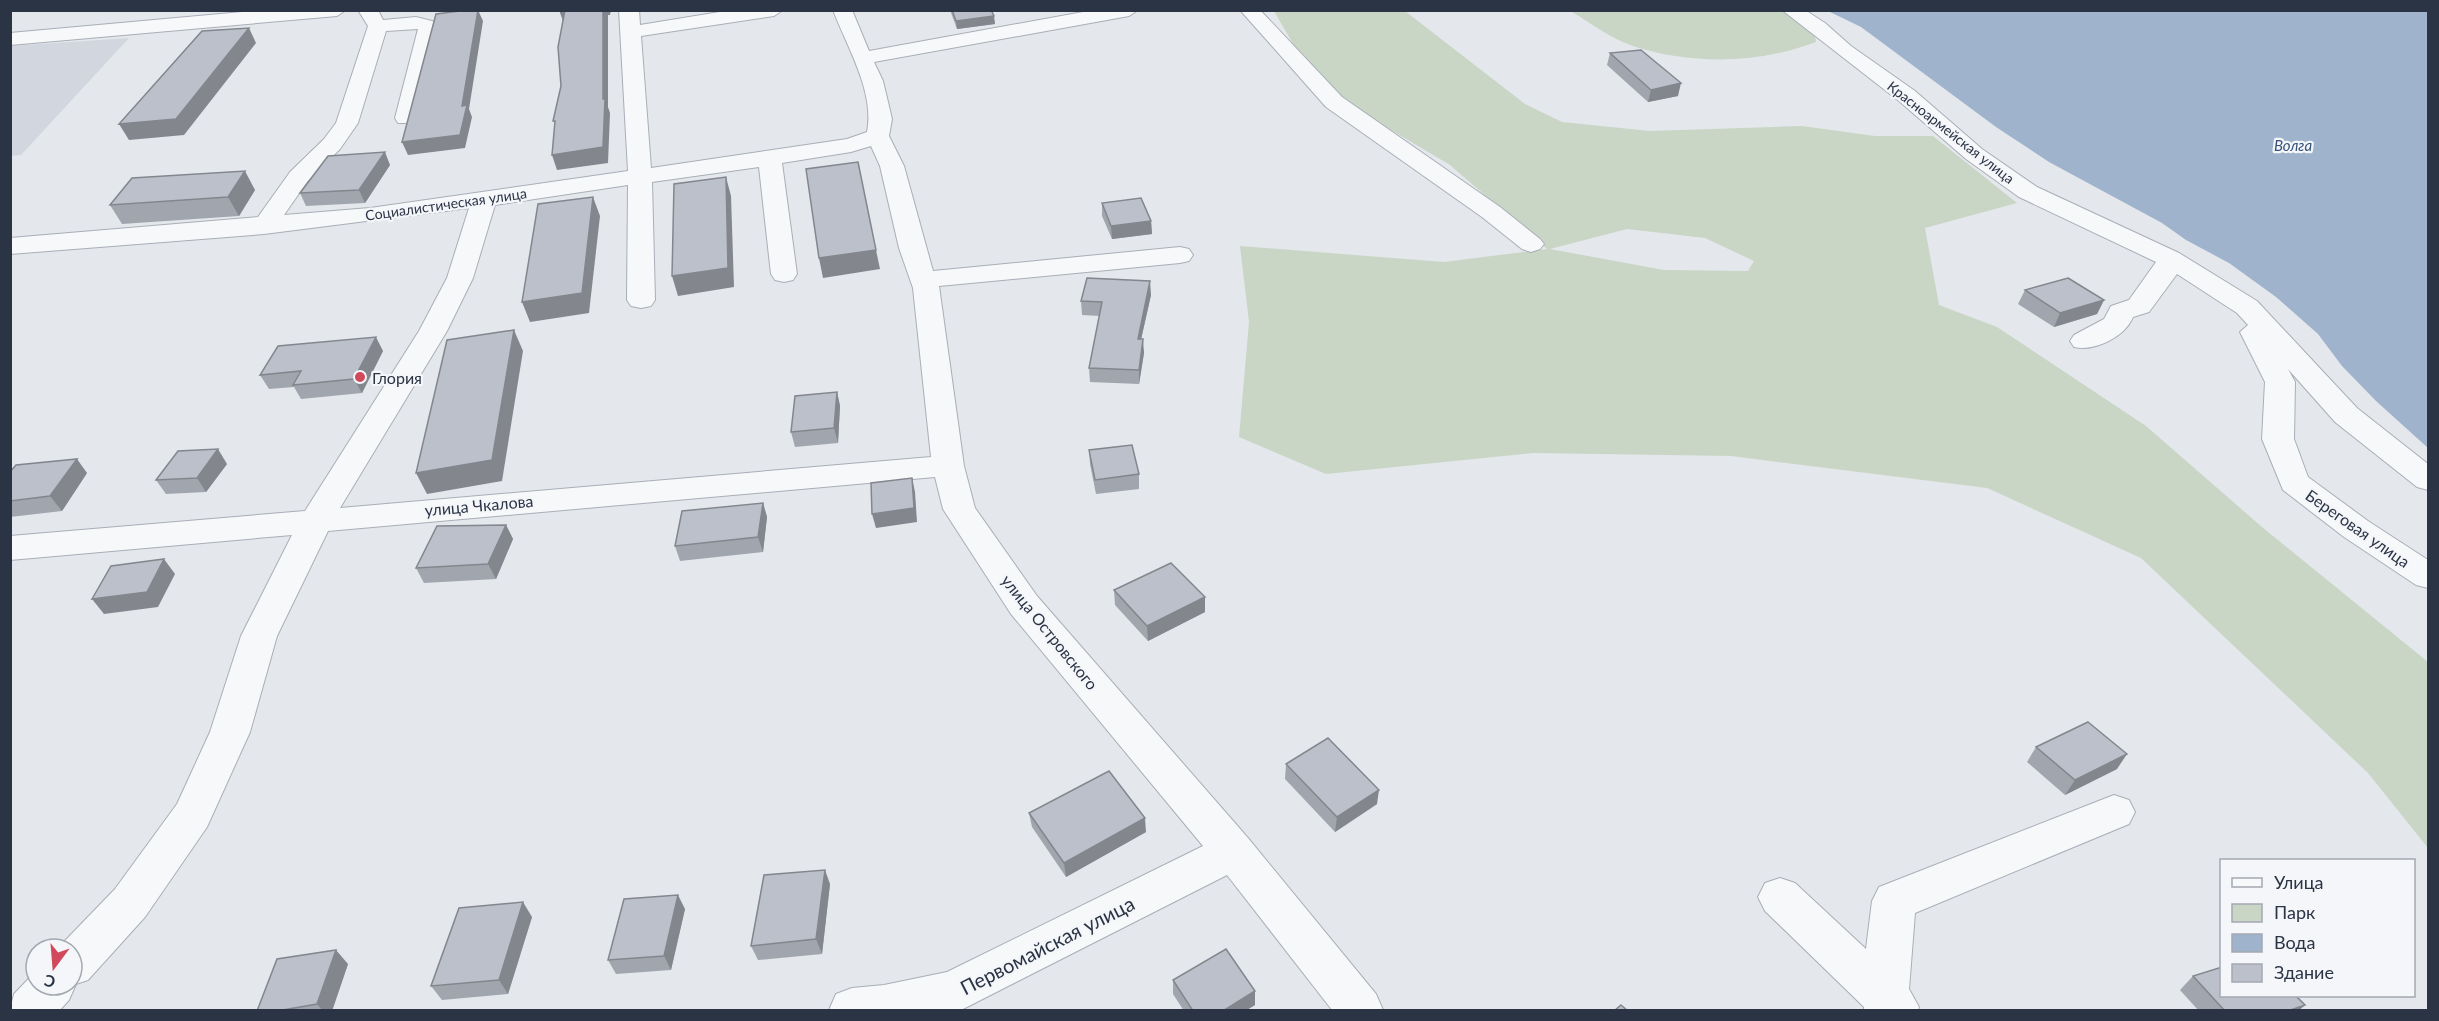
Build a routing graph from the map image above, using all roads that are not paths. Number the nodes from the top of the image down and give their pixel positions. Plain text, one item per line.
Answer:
1 (70, 10) edge
2 (337, 10) edge
3 (774, 10) edge
4 (843, 10) edge
5 (1009, 10) edge
6 (1130, 10) edge
7 (1249, 10) edge
8 (1791, 10) edge
9 (373, 18) edge
10 (630, 21) edge
11 (1020, 29) junction
12 (48, 36) junction
13 (10, 39) edge
14 (864, 58) junction
15 (405, 118) dead end
16 (878, 136) junction
17 (770, 158) junction
18 (640, 177) junction
19 (483, 200) junction
20 (264, 226) junction
21 (1531, 244) dead end
22 (10, 246) edge
23 (1180, 255) dead end
24 (2170, 259) junction
25 (784, 274) dead end
26 (923, 280) junction
27 (640, 300) dead end
28 (2247, 307) junction
29 (2084, 341) dead end
30 (948, 466) junction
31 (2428, 480) edge
32 (317, 519) junction
33 (10, 548) edge
34 (2428, 576) edge
35 (2114, 812) dead end
36 (1233, 851) junction
37 (1780, 897) dead end
38 (84, 952) edge
39 (42, 997) edge
40 (1891, 1007) edge
41 (30, 1011) edge
42 (852, 1011) edge
43 (1360, 1011) edge

1 - 12 street
2 - 12 street
3 - 10 street
4 - 14 street, улица Островского
5 - 11 street
6 - 11 street
7 - 21 street
8 - 24 street, Красноармейская улица
9 - 15 street
9 - 20 street
10 - 18 street
11 - 14 street
12 - 13 street
14 - 16 street, улица Островского
16 - 17 street, Социалистическая улица
16 - 26 street, улица Островского
17 - 18 street, Социалистическая улица
17 - 25 street
18 - 19 street, Социалистическая улица
18 - 27 street
19 - 20 street, Социалистическая улица
19 - 32 street
20 - 22 street, Социалистическая улица
23 - 26 street
24 - 28 street, Красноармейская улица
24 - 29 street
26 - 30 street, улица Островского
28 - 31 street, Красноармейская улица
28 - 34 street, Береговая улица
30 - 32 street, улица Чкалова
30 - 36 street, улица Островского
32 - 33 street, улица Чкалова
32 - 38 street
35 - 40 street
36 - 42 street, Первомайская улица
36 - 43 street, улица Островского
37 - 40 street
39 - 41 street

